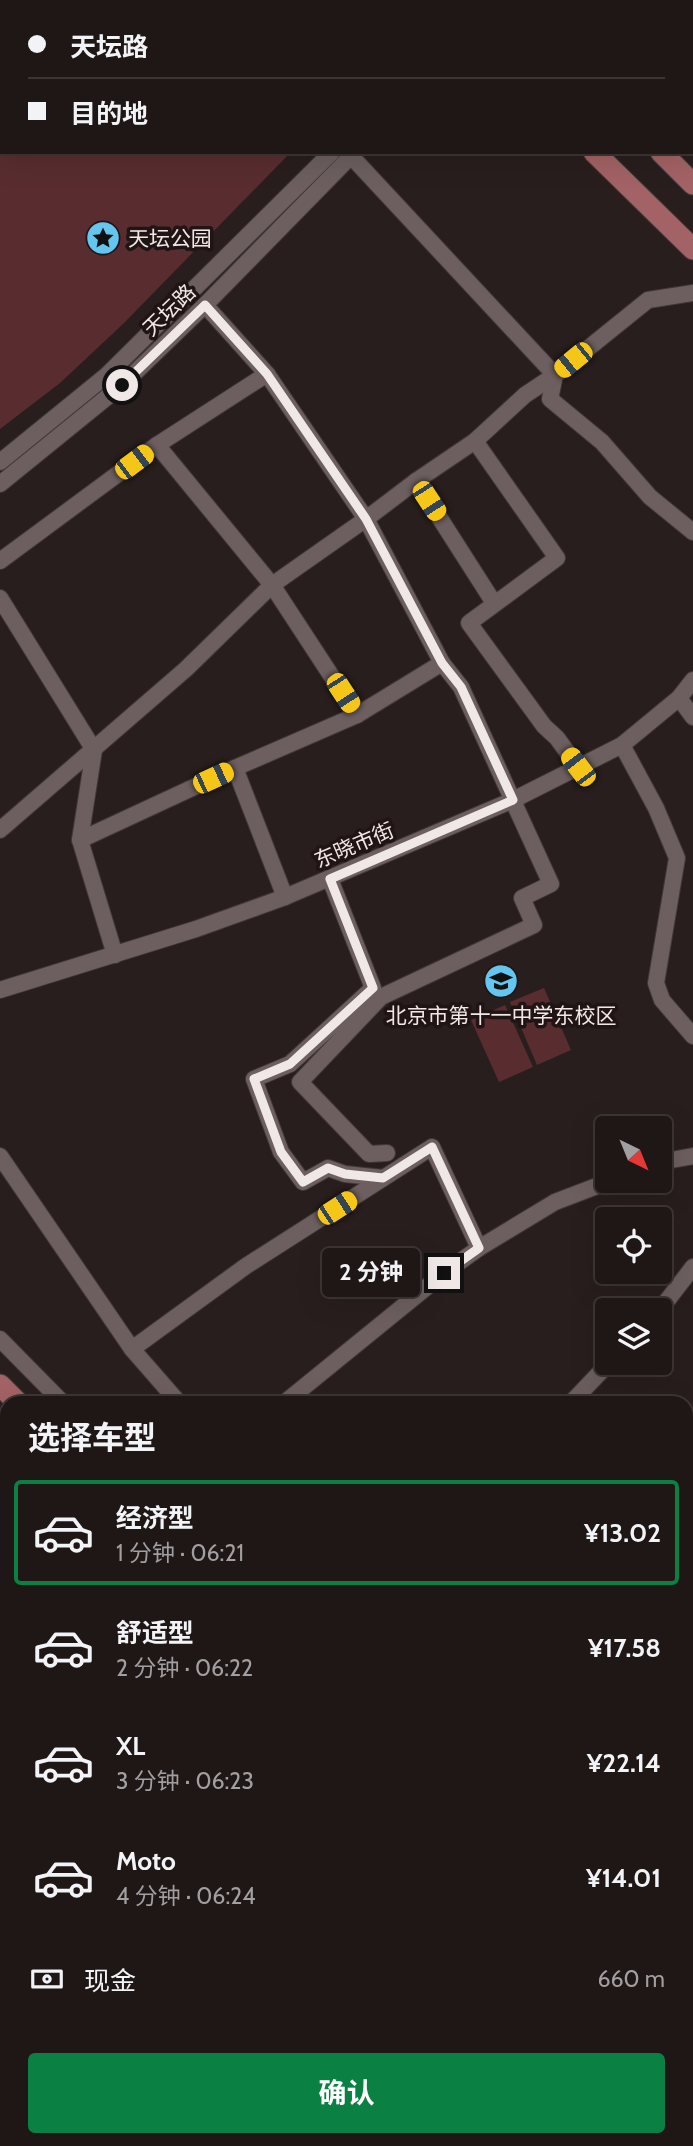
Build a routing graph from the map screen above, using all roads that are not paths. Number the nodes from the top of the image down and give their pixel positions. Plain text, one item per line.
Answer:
1 (330, 154) edge
2 (353, 154) edge
3 (596, 154) edge
4 (663, 154) edge
5 (693, 184) edge
6 (693, 249) edge
7 (693, 293) edge
8 (205, 305) junction
9 (267, 374) junction
10 (555, 375) junction
11 (475, 441) junction
12 (157, 445) junction
13 (0, 462) edge
14 (416, 481) junction
15 (0, 484) edge
16 (366, 519) junction
17 (693, 532) edge
18 (0, 561) edge
19 (272, 584) junction
20 (0, 598) edge
21 (494, 603) junction
22 (442, 663) junction
23 (693, 680) edge
24 (679, 698) junction
25 (357, 715) junction
26 (693, 717) edge
27 (622, 745) junction
28 (94, 750) junction
29 (578, 767) junction
30 (235, 768) junction
31 (513, 800) junction
32 (0, 830) edge
33 (80, 840) junction
34 (330, 879) junction
35 (285, 897) junction
36 (115, 955) junction
37 (0, 990) edge
38 (377, 992) junction
39 (693, 1036) edge
40 (387, 1153) dead end
41 (0, 1156) edge
42 (693, 1156) edge
43 (672, 1160) edge
44 (383, 1178) junction
45 (595, 1187) edge
46 (479, 1248) junction
47 (693, 1267) edge
48 (669, 1298) edge
49 (0, 1339) edge
50 (132, 1349) junction
51 (598, 1375) edge
52 (56, 1396) edge
53 (173, 1396) edge
54 (293, 1396) edge
55 (578, 1396) edge

1 - 13 street, 天坛路
2 - 8 street, 天坛路
2 - 10 street
3 - 6 main road
4 - 5 main road
7 - 10 street
8 - 9 street
8 - 15 street, 天坛路
9 - 12 street
9 - 16 street
10 - 11 street
10 - 17 street
11 - 14 street
11 - 21 street
12 - 18 street
12 - 19 street
14 - 16 street
14 - 21 street
16 - 19 street
16 - 22 street
19 - 25 street
19 - 28 street
20 - 28 street
21 - 29 street
22 - 25 street
22 - 31 street
23 - 24 street, 东晓市街
24 - 26 street
24 - 27 street, 东晓市街
25 - 30 street
27 - 29 street, 东晓市街
27 - 39 street
28 - 32 street
28 - 33 street
29 - 31 street, 东晓市街
30 - 33 street
30 - 35 street
31 - 34 street, 东晓市街
31 - 38 street
33 - 36 street
34 - 35 street, 东晓市街
34 - 38 street
35 - 36 street, 东晓市街
36 - 37 street, 东晓市街
38 - 40 street
38 - 44 street
41 - 50 street
42 - 43 street
44 - 46 street
44 - 50 street
45 - 46 street
46 - 54 street
47 - 48 street
49 - 52 street
50 - 53 street
51 - 55 street

